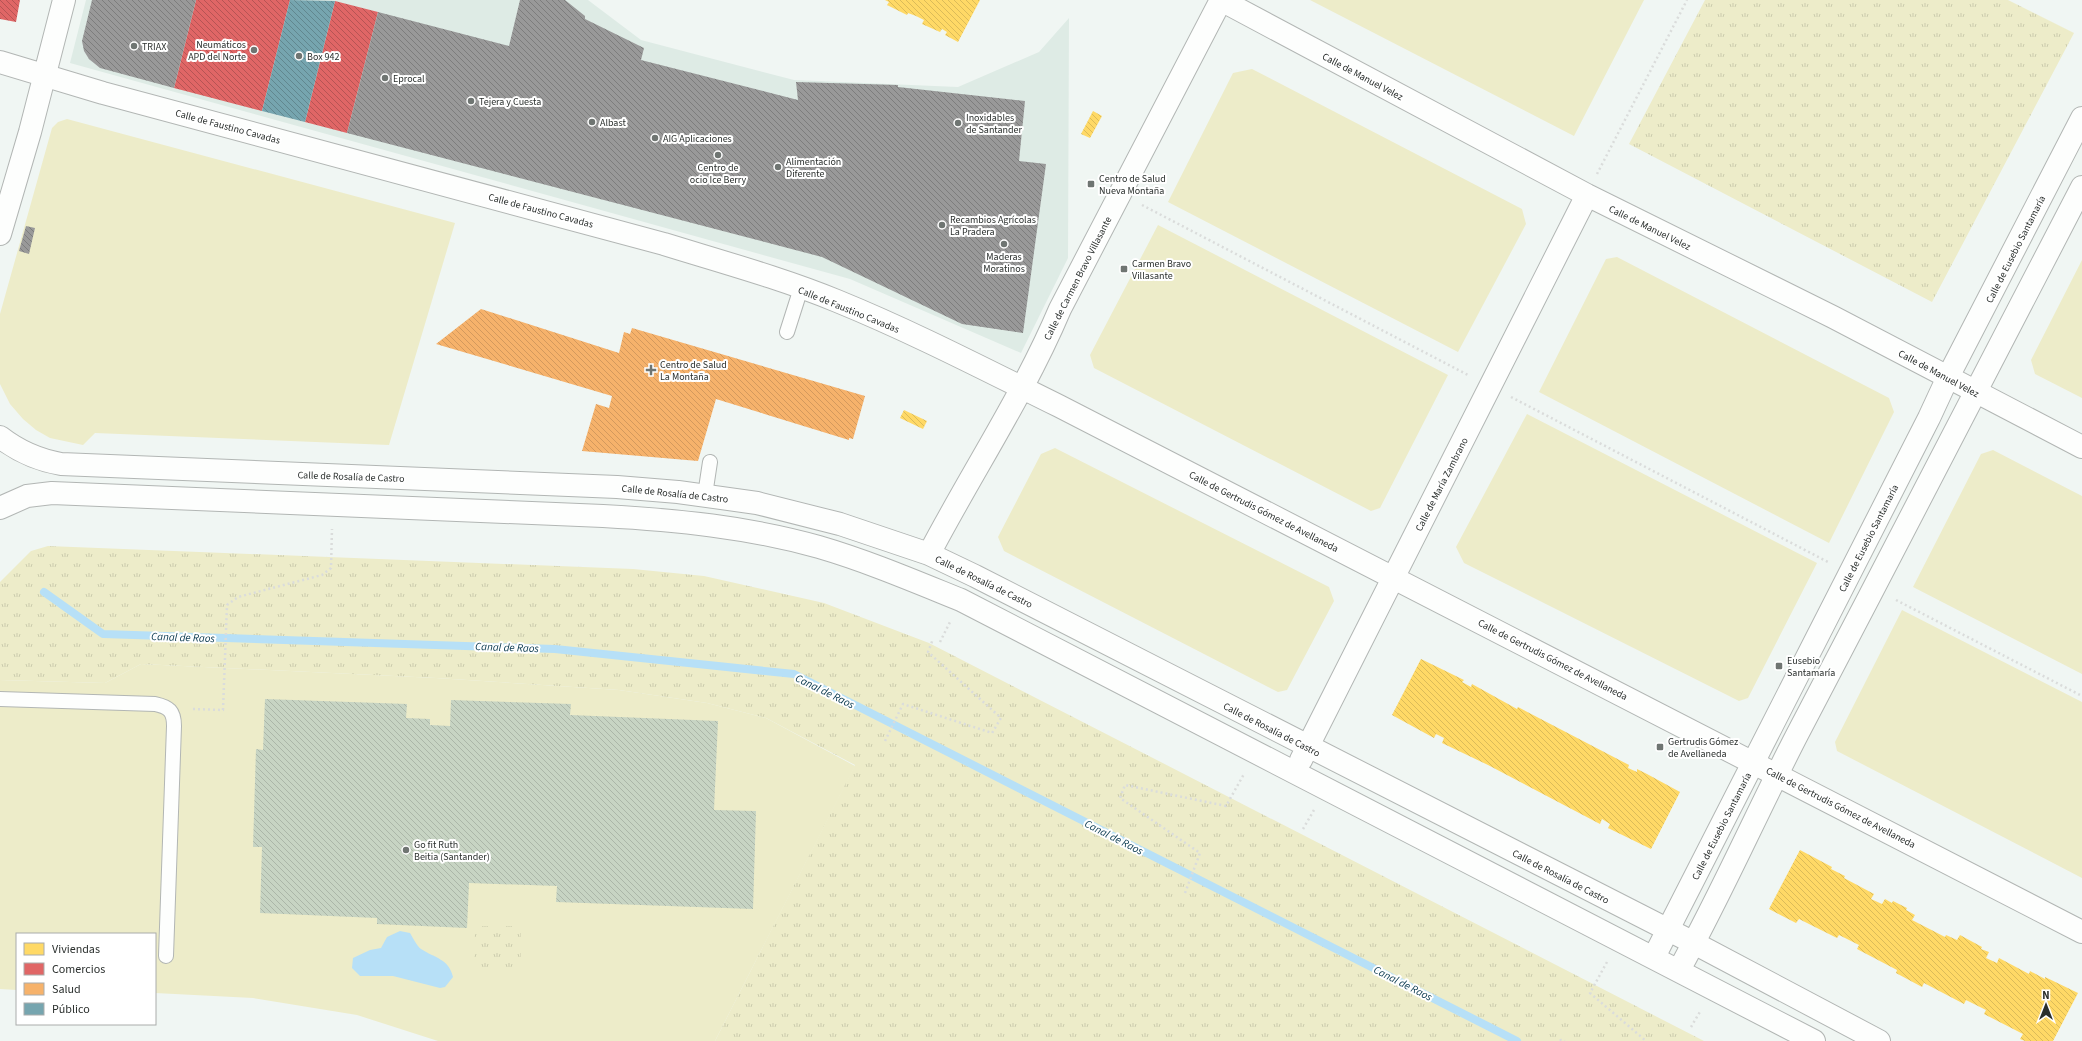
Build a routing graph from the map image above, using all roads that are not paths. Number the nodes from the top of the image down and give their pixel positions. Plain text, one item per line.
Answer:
1 (64, 0) edge
2 (1221, 0) edge
3 (0, 62) edge
4 (45, 76) junction
5 (2082, 118) edge
6 (2082, 186) edge
7 (1586, 195) junction
8 (0, 234) edge
9 (801, 288) junction
10 (787, 332) dead end
11 (1948, 377) junction
12 (1022, 388) junction
13 (1977, 392) junction
14 (0, 437) edge
15 (2082, 447) edge
16 (710, 462) dead end
17 (705, 495) junction
18 (0, 508) edge
19 (929, 554) junction
20 (1394, 577) junction
21 (0, 699) edge
22 (1307, 747) junction
23 (1754, 762) junction
24 (1294, 773) junction
25 (1777, 774) junction
26 (1668, 930) junction
27 (2082, 932) edge
28 (1694, 943) junction
29 (166, 956) dead end
30 (1654, 957) junction
31 (1679, 970) junction
32 (1814, 1041) edge
33 (1879, 1041) edge

1 - 4 street
2 - 7 street, Calle de Manuel Velez
2 - 12 street, Calle de Carmen Bravo Villasante
3 - 4 street, Calle de Faustino Cavadas
4 - 8 street
4 - 9 street, Calle de Faustino Cavadas
5 - 11 street, Calle de Eusebio Santamaría
6 - 13 street
7 - 11 street, Calle de Manuel Velez
7 - 20 street, Calle de María Zambrano
9 - 10 lane
9 - 12 street, Calle de Faustino Cavadas
11 - 13 street, Calle de Manuel Velez
11 - 23 street, Calle de Eusebio Santamaría
12 - 19 street, Calle de Carmen Bravo Villasante
12 - 20 street, Calle de Gertrudis Gómez de Avellaneda
13 - 15 street, Calle de Manuel Velez
13 - 25 street
14 - 17 street, Calle de Rosalía de Castro
16 - 17 lane
17 - 19 street, Calle de Rosalía de Castro
18 - 24 street
19 - 22 street, Calle de Rosalía de Castro
20 - 22 street, Calle de María Zambrano
20 - 23 street, Calle de Gertrudis Gómez de Avellaneda
21 - 29 lane
22 - 24 street, Calle de María Zambrano
22 - 26 street, Calle de Rosalía de Castro
23 - 25 street, Calle de Gertrudis Gómez de Avellaneda
23 - 26 street, Calle de Eusebio Santamaría
24 - 30 street
25 - 27 street, Calle de Gertrudis Gómez de Avellaneda
25 - 28 street
26 - 28 street, Calle de Rosalía de Castro
26 - 30 street, Calle de Eusebio Santamaría
28 - 31 street
28 - 33 street, Calle de Rosalía de Castro
30 - 31 street
31 - 32 street

